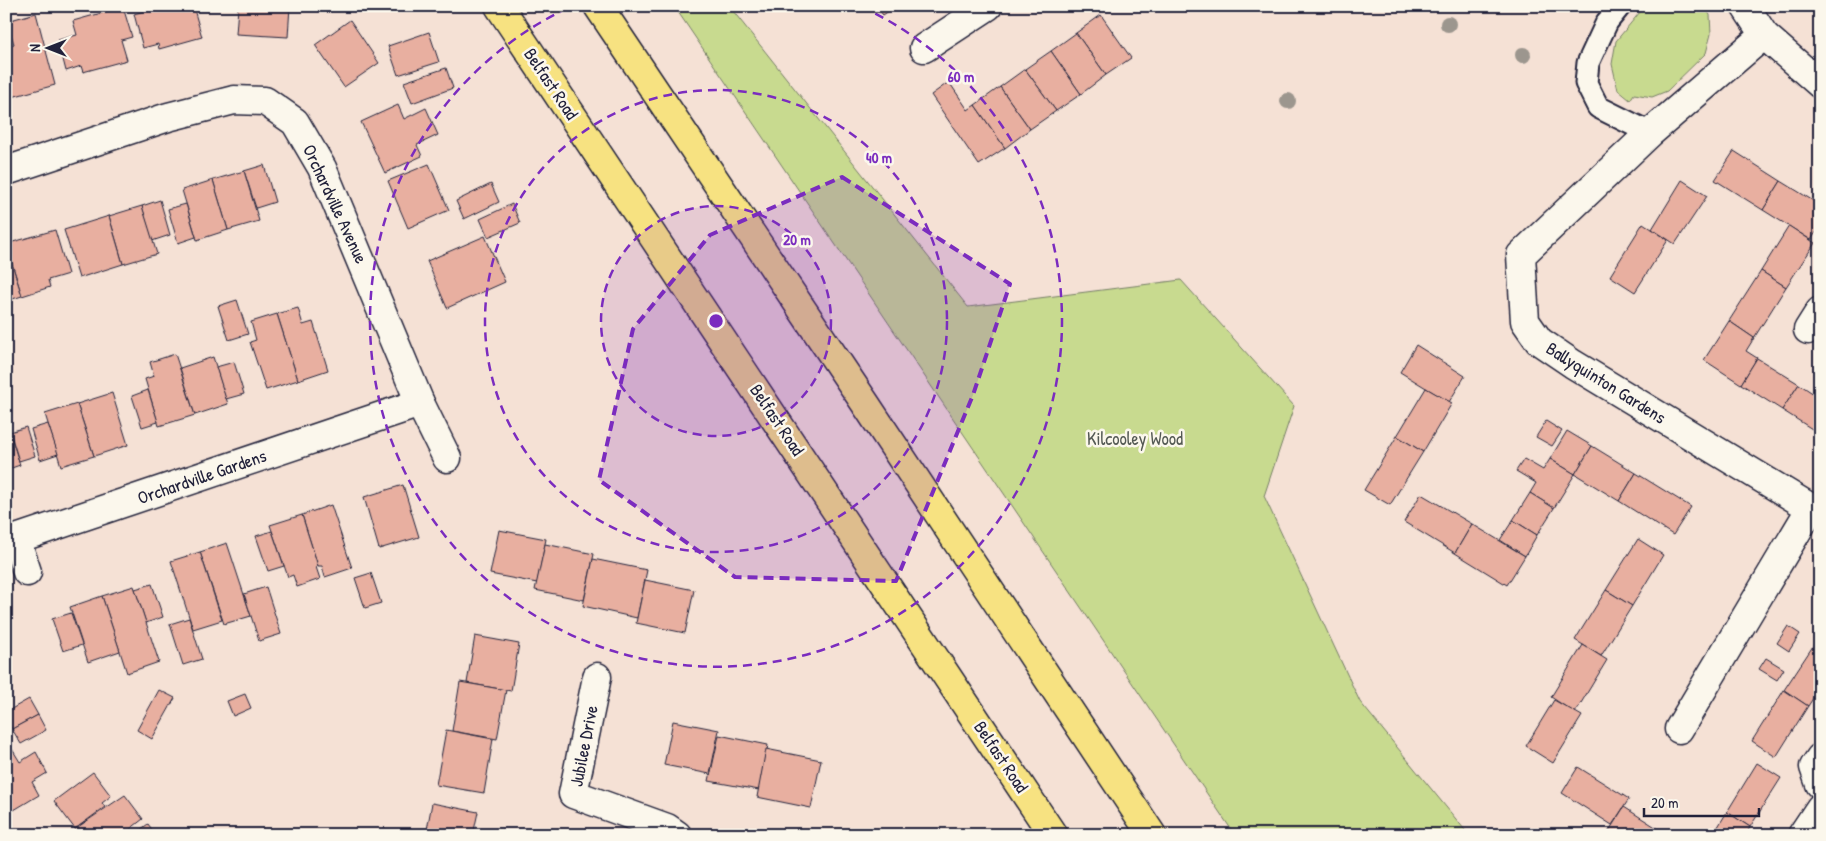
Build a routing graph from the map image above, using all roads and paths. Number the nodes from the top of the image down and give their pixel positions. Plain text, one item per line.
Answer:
1 (499, 6) edge
2 (598, 6) edge
3 (988, 6) edge
4 (1620, 6) edge
5 (1746, 6) edge
6 (1764, 35) junction
7 (924, 48) dead end
8 (1820, 84) edge
9 (1650, 133) junction
10 (6, 171) edge
11 (420, 403) junction
12 (447, 458) dead end
13 (27, 572) dead end
14 (597, 677) dead end
15 (1679, 729) dead end
16 (1820, 758) edge
17 (1820, 784) edge
18 (1820, 808) edge
19 (677, 835) edge
20 (1053, 835) edge
21 (1152, 835) edge
22 (1802, 835) edge

1 - 20 highway, Belfast Road
2 - 21 highway
3 - 7 street
4 - 9 lane
5 - 6 street
6 - 8 street
6 - 9 street, Ballyquinton Gardens
9 - 15 street, Ballyquinton Gardens
10 - 11 street, Orchardville Avenue
11 - 12 street, Orchardville Avenue
11 - 13 street, Orchardville Gardens
14 - 19 street, Jubilee Drive
16 - 17 street
18 - 22 street

